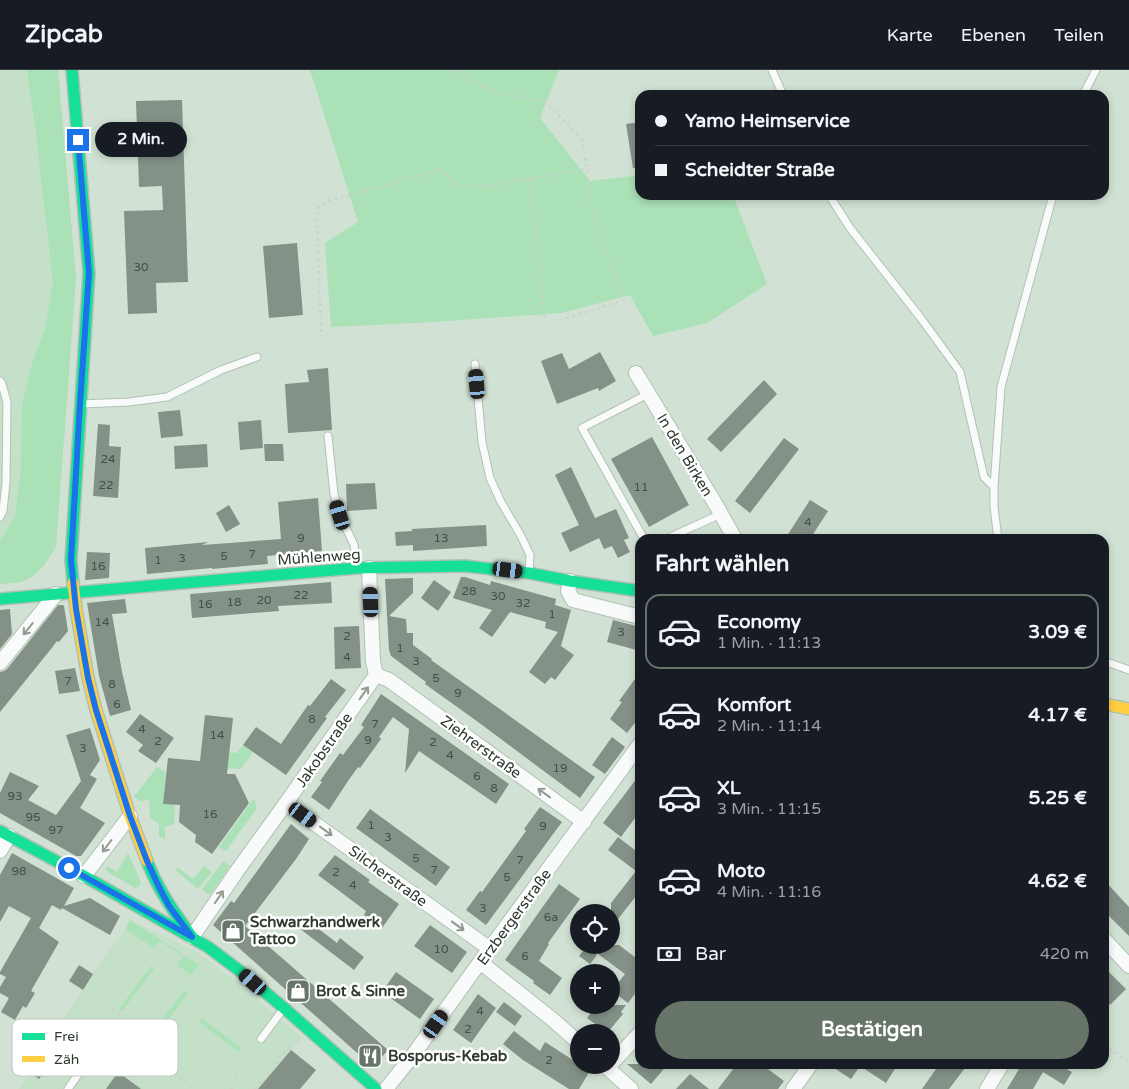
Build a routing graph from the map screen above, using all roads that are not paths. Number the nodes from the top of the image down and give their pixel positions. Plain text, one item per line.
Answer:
1 (72, 70) edge
2 (772, 70) edge
3 (1096, 70) edge
4 (781, 90) edge
5 (1086, 90) edge
6 (832, 200) edge
7 (1052, 200) edge
8 (257, 357) dead end
9 (475, 364) dead end
10 (636, 372) dead end
11 (0, 381) edge
12 (648, 394) junction
13 (80, 404) junction
14 (328, 436) dead end
15 (994, 487) junction
16 (721, 514) junction
17 (0, 517) edge
18 (641, 534) edge
19 (677, 534) edge
20 (732, 534) edge
21 (997, 534) edge
22 (363, 568) junction
23 (529, 572) junction
24 (570, 581) junction
25 (635, 590) edge
26 (74, 592) junction
27 (56, 594) junction
28 (0, 599) edge
29 (635, 615) edge
30 (0, 663) edge
31 (1109, 663) edge
32 (1129, 670) edge
33 (376, 675) junction
34 (1109, 705) edge
35 (1129, 709) edge
36 (635, 751) edge
37 (286, 803) junction
38 (130, 816) junction
39 (584, 822) junction
40 (4, 833) edge
41 (0, 851) edge
42 (84, 876) junction
43 (192, 937) junction
44 (1109, 944) edge
45 (490, 949) junction
46 (480, 962) junction
47 (1129, 966) edge
48 (284, 1008) junction
49 (570, 1035) edge
50 (635, 1038) edge
51 (261, 1039) dead end
52 (620, 1054) edge
53 (807, 1069) edge
54 (999, 1069) edge
55 (616, 1074) edge
56 (77, 1076) edge
57 (68, 1089) edge
58 (376, 1089) edge
59 (386, 1089) edge
60 (631, 1089) edge
61 (793, 1089) edge
62 (987, 1089) edge

1 - 13 main road
2 - 4 lane
3 - 5 lane
6 - 15 lane
7 - 15 lane
8 - 13 lane
9 - 23 lane
10 - 12 street, In den Birken
11 - 17 lane
12 - 16 street, In den Birken
12 - 18 lane
13 - 26 main road
14 - 22 lane
15 - 21 lane
16 - 19 lane
16 - 20 street, In den Birken
22 - 23 main road, Mühlenweg
22 - 26 main road, Mühlenweg
22 - 33 street
23 - 24 main road, Mühlenweg
24 - 25 main road, Mühlenweg
24 - 29 street
26 - 27 main road, Mühlenweg
26 - 38 main road
27 - 28 main road, Mühlenweg
27 -> 30 street
31 - 32 lane
37 -> 33 street, Jakobstraße
39 -> 33 street, Ziehrerstraße
34 - 35 main road
36 - 39 street, Erzbergerstraße
43 -> 37 street, Jakobstraße
37 -> 45 street, Silcherstraße
38 -> 42 street
38 - 43 main road
39 - 45 street, Erzbergerstraße
40 - 41 street
40 - 42 main road
42 - 43 main road
43 - 48 main road
44 - 47 street
45 - 46 street, Erzbergerstraße
46 - 49 street
46 - 59 street, Erzbergerstraße
48 - 51 lane
48 - 58 main road
50 - 52 street
53 - 61 street
54 - 62 street
55 - 60 street
56 - 57 lane

